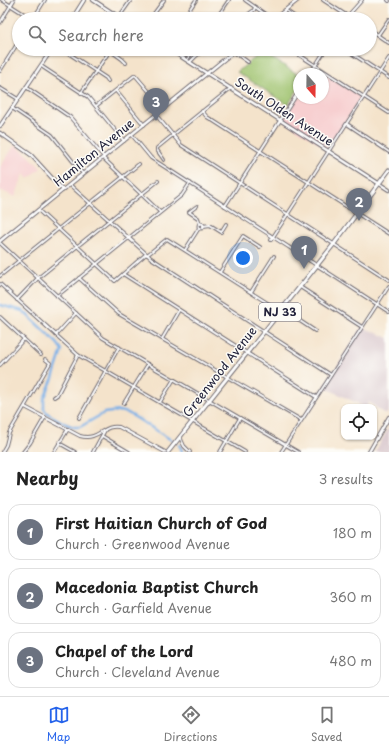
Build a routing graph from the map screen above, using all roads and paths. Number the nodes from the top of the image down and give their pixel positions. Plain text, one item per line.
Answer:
1 (2, 0) edge
2 (14, 0) edge
3 (45, 0) edge
4 (84, 0) edge
5 (93, 0) edge
6 (131, 0) edge
7 (164, 0) edge
8 (196, 0) edge
9 (229, 0) edge
10 (245, 0) edge
11 (298, 0) edge
12 (323, 0) edge
13 (362, 0) edge
14 (97, 1) edge
15 (294, 1) edge
16 (11, 5) junction
17 (255, 7) junction
18 (285, 10) junction
19 (22, 12) edge
20 (37, 12) edge
21 (76, 12) edge
22 (113, 12) edge
23 (124, 12) edge
24 (155, 12) edge
25 (188, 12) edge
26 (221, 12) edge
27 (251, 12) edge
28 (262, 12) edge
29 (282, 12) edge
30 (288, 12) edge
31 (342, 12) edge
32 (352, 12) edge
33 (389, 19) edge
34 (0, 23) edge
35 (378, 35) joint
36 (389, 43) edge
37 (12, 52) edge
38 (47, 56) edge
39 (72, 56) edge
40 (105, 56) edge
41 (118, 56) edge
42 (181, 56) edge
43 (191, 56) edge
44 (196, 56) edge
45 (229, 56) edge
46 (240, 56) edge
47 (300, 56) edge
48 (321, 56) edge
49 (355, 56) edge
50 (389, 58) edge
51 (189, 61) junction
52 (248, 62) dead end
53 (126, 63) dead end
54 (41, 66) junction
55 (315, 66) junction
56 (0, 71) edge
57 (95, 71) junction
58 (380, 72) junction
59 (207, 73) junction
60 (389, 78) edge
61 (108, 81) dead end
62 (26, 87) junction
63 (0, 88) edge
64 (231, 88) junction
65 (116, 91) junction
66 (81, 93) junction
67 (364, 97) junction
68 (18, 100) junction
69 (293, 100) edge
70 (96, 106) junction
71 (12, 108) junction
72 (164, 109) junction
73 (202, 111) junction
74 (389, 113) edge
75 (156, 115) junction
76 (280, 120) junction
77 (347, 124) junction
78 (144, 125) junction
79 (0, 126) edge
80 (0, 133) edge
81 (132, 135) junction
82 (172, 135) junction
83 (124, 141) junction
84 (260, 151) junction
85 (329, 152) junction
86 (389, 152) edge
87 (103, 158) junction
88 (164, 160) dead end
89 (138, 164) dead end
90 (389, 170) edge
91 (83, 174) junction
92 (123, 177) junction
93 (158, 181) dead end
94 (190, 183) junction
95 (239, 183) junction
96 (308, 183) junction
97 (379, 184) junction
98 (70, 185) junction
99 (63, 190) junction
100 (389, 190) edge
101 (142, 194) junction
102 (90, 203) junction
103 (196, 206) dead end
104 (225, 206) junction
105 (38, 210) junction
106 (160, 212) junction
107 (288, 214) junction
108 (357, 214) junction
109 (109, 220) junction
110 (200, 224) junction
111 (226, 224) dead end
112 (203, 226) junction
113 (200, 228) junction
114 (58, 229) junction
115 (389, 234) edge
116 (273, 237) junction
117 (128, 238) junction
118 (271, 240) dead end
119 (0, 242) edge
120 (334, 244) junction
121 (77, 246) junction
122 (260, 247) dead end
123 (185, 250) junction
124 (146, 254) junction
125 (274, 256) dead end
126 (19, 260) junction
127 (96, 264) junction
128 (317, 265) junction
129 (220, 272) junction
130 (123, 274) junction
131 (0, 276) edge
132 (38, 278) junction
133 (79, 278) junction
134 (389, 280) edge
135 (0, 284) edge
136 (389, 286) edge
137 (300, 287) junction
138 (251, 292) junction
139 (57, 296) junction
140 (17, 300) junction
141 (377, 304) junction
142 (179, 310) junction
143 (281, 310) junction
144 (389, 312) edge
145 (76, 313) junction
146 (0, 318) edge
147 (362, 326) junction
148 (264, 331) junction
149 (315, 331) dead end
150 (56, 335) junction
151 (24, 339) junction
152 (162, 339) junction
153 (119, 347) junction
154 (247, 353) junction
155 (40, 355) dead end
156 (78, 355) junction
157 (45, 359) dead end
158 (148, 364) junction
159 (0, 365) edge
160 (106, 371) junction
161 (331, 375) junction
162 (228, 377) junction
163 (174, 379) junction
164 (134, 387) junction
165 (54, 397) dead end
166 (316, 397) junction
167 (209, 400) junction
168 (160, 402) junction
169 (124, 403) dead end
170 (25, 407) junction
171 (45, 417) junction
172 (389, 417) edge
173 (79, 418) dead end
174 (240, 418) junction
175 (301, 420) junction
176 (193, 421) junction
177 (68, 429) junction
178 (106, 429) junction
179 (102, 436) junction
180 (180, 437) junction
181 (226, 441) junction
182 (60, 443) junction
183 (286, 444) junction
184 (2, 452) edge
185 (23, 452) edge
186 (54, 452) edge
187 (75, 452) edge
188 (93, 452) edge
189 (129, 452) edge
190 (165, 452) edge
191 (168, 452) edge
192 (190, 452) edge
193 (220, 452) edge
194 (245, 452) edge
195 (281, 452) edge
196 (298, 452) edge
197 (369, 452) edge

1 - 16 street
2 - 16 street
3 - 20 street
4 - 21 main road
5 - 14 main road
6 - 23 street
7 - 24 street
8 - 25 street
9 - 26 street
10 - 17 street
11 - 15 main road
12 - 31 street
13 - 32 street
14 - 22 main road
15 - 18 main road
16 - 19 street
16 - 34 street
17 - 27 street
17 - 28 street
18 - 29 main road
18 - 30 street
33 - 35 street
35 - 36 street
37 - 56 street
38 - 54 main road
39 - 57 street
40 - 57 street
41 - 53 street
42 - 51 main road, South Olden Avenue
43 - 51 street
44 - 51 street
45 - 59 main road, Hamilton Avenue
46 - 52 street
47 - 55 street
48 - 55 street
49 - 58 street
50 - 58 street
51 - 59 main road, South Olden Avenue
54 - 62 main road
54 - 66 street
55 - 67 street
57 - 61 street
57 - 66 street
58 - 60 street
58 - 67 street
59 - 64 main road, South Olden Avenue
59 - 72 main road, Hamilton Avenue
62 - 68 main road
62 - 87 street
63 - 68 street
64 - 73 street
64 - 76 main road, South Olden Avenue
65 - 70 street
65 - 72 street
65 - 78 street
66 - 70 street
67 - 74 street
67 - 77 street
68 - 71 main road
69 - 76 street
70 - 83 street
71 - 79 main road
71 - 91 street
72 - 75 main road, Hamilton Avenue
73 - 82 street
73 - 84 street
75 - 78 main road, Hamilton Avenue
75 - 82 street
76 - 84 street
76 - 85 main road, South Olden Avenue
77 - 85 street
77 - 86 street
78 - 81 main road, Hamilton Avenue
80 - 99 main road
81 - 83 main road, Hamilton Avenue
81 - 94 street
82 - 88 street
82 - 95 street
83 - 87 main road, Hamilton Avenue
84 - 95 street
84 - 96 street
85 - 96 street
85 - 97 main road, South Olden Avenue
87 - 91 main road, Hamilton Avenue
87 - 92 street
89 - 92 street
90 - 97 main road, Greenwood Avenue / NJ 33
91 - 98 main road, Hamilton Avenue
92 - 101 street
92 - 102 street
93 - 101 street
94 - 104 street
94 - 106 street
95 - 104 street
95 - 107 street
96 - 107 street
96 - 108 street
97 - 100 main road, South Olden Avenue
97 - 108 main road, Greenwood Avenue / NJ 33
98 - 99 main road, Hamilton Avenue
98 - 102 street
99 - 105 main road, Hamilton Avenue
101 - 106 street
101 - 109 street
102 - 109 street
102 - 114 street
103 - 110 street
104 - 116 street
105 - 114 street
105 - 119 main road, Hamilton Avenue
106 - 117 street
107 - 116 street
107 - 120 street
108 - 115 street
108 - 120 main road, Greenwood Avenue / NJ 33
109 - 117 street
109 - 121 street
110 - 112 street
110 - 113 street
111 - 112 street
112 - 113 street
113 - 123 street
114 - 121 street
114 - 126 street
116 - 118 street
116 - 128 street
117 - 124 street
117 - 127 street
119 - 126 street
120 - 128 main road, Greenwood Avenue / NJ 33
120 - 134 street
121 - 127 street
121 - 132 street
122 - 129 street
123 - 124 street
123 - 129 street
124 - 130 street
124 - 148 street
125 - 138 street
126 - 131 street
126 - 132 street
127 - 130 street
127 - 133 street
128 - 137 main road, Greenwood Avenue / NJ 33
128 - 141 street
129 - 138 street
130 - 142 street
132 - 139 street
132 - 140 street
133 - 139 street
133 - 152 street
135 - 140 street
136 - 141 street
137 - 143 main road, Greenwood Avenue / NJ 33
137 - 147 street
138 - 143 street
139 - 145 street
140 - 150 street
141 - 144 street
141 - 147 street
142 - 152 street
142 - 154 street
143 - 148 main road, Greenwood Avenue / NJ 33
143 - 149 street
145 - 150 street
145 - 153 street
146 - 151 street
147 - 161 street
148 - 154 main road, Greenwood Avenue / NJ 33
148 - 161 street
150 - 156 street
151 - 155 street
151 - 159 street
152 - 162 street
153 - 158 street
153 - 160 street
154 - 162 main road, Greenwood Avenue / NJ 33
154 - 166 street
156 - 160 street
156 - 165 street
157 - 170 street
158 - 163 street
158 - 164 street
160 - 164 street
160 - 173 street
161 - 166 street
162 - 167 main road, Greenwood Avenue / NJ 33
162 - 175 street
163 - 167 street
163 - 168 street
164 - 168 street
164 - 169 street
166 - 175 street
167 - 174 street
167 - 176 main road, Greenwood Avenue / NJ 33
168 - 176 street
170 - 171 street
170 - 184 street
171 - 177 street
171 - 185 street
172 - 197 main road
174 - 181 street
174 - 183 street
175 - 183 street
176 - 180 main road, Greenwood Avenue / NJ 33
176 - 181 street
177 - 178 street
177 - 182 street
178 - 179 street
178 - 190 street
179 - 188 street
179 - 189 street
180 - 191 main road, Greenwood Avenue / NJ 33
180 - 192 street
181 - 193 street
181 - 194 street
182 - 186 street
182 - 187 street
183 - 195 street
183 - 196 street

